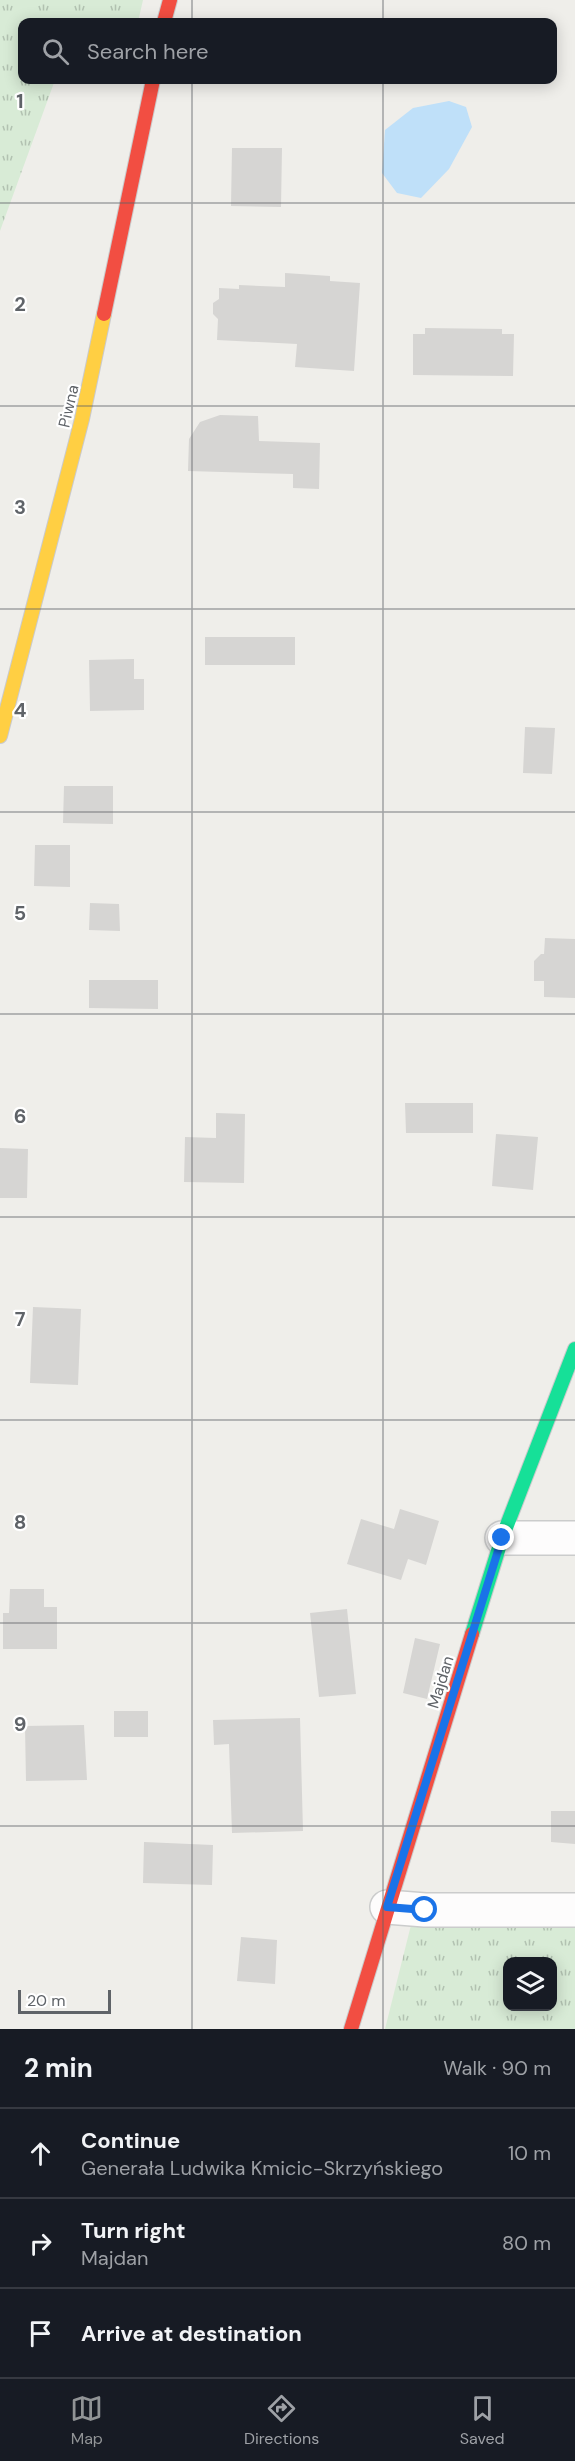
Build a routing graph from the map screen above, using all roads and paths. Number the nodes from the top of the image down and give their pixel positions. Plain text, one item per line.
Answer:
1 (170, 0) edge
2 (165, 18) edge
3 (152, 84) edge
4 (0, 736) edge
5 (575, 1349) edge
6 (502, 1538) junction
7 (575, 1538) edge
8 (387, 1907) junction
9 (575, 1910) edge
10 (351, 2029) edge

1 - 2 street
3 - 4 street, Piwna
5 - 6 street, Majdan
6 - 7 street
6 - 8 street, Majdan
8 - 9 street
8 - 10 street, Majdan

